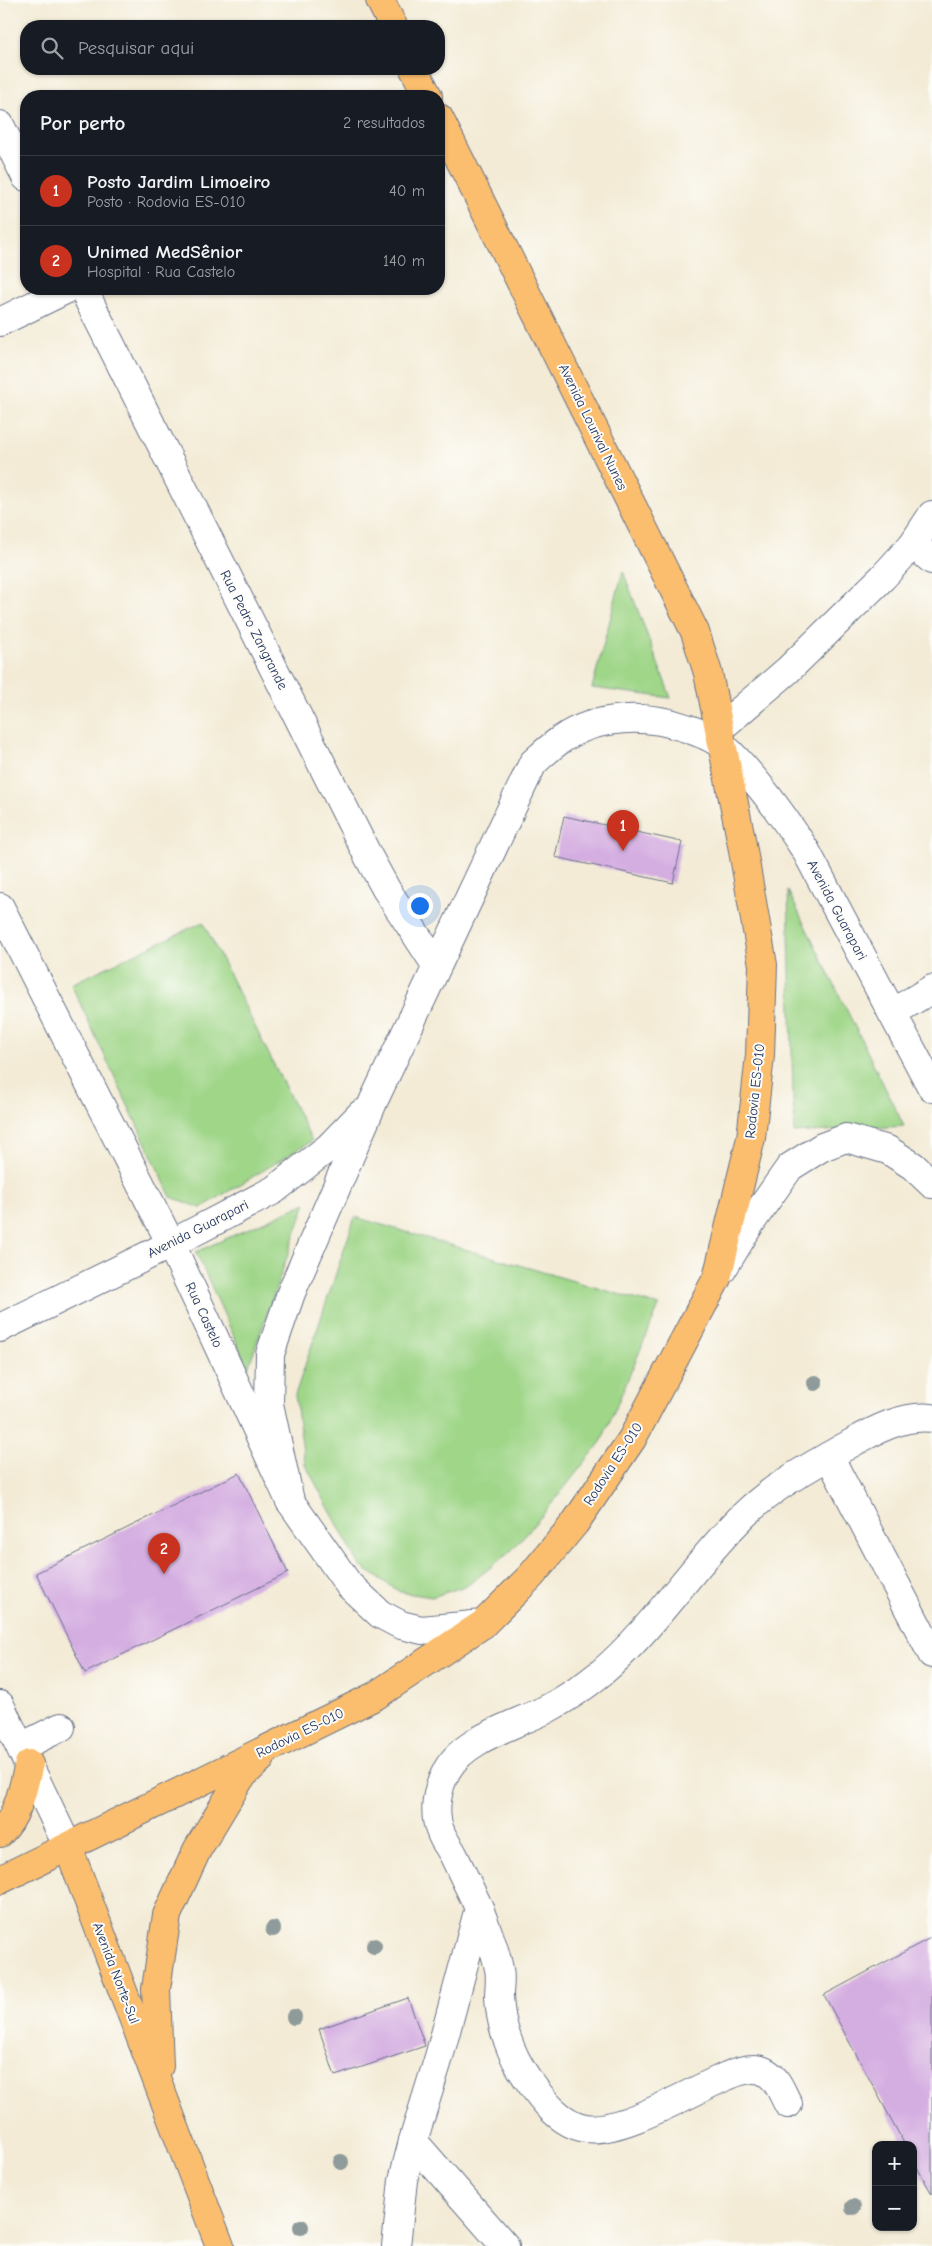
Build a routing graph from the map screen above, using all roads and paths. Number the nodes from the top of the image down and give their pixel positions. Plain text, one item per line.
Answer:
1 (380, 0) edge
2 (390, 20) edge
3 (417, 75) edge
4 (424, 90) edge
5 (0, 125) edge
6 (445, 133) edge
7 (20, 165) edge
8 (55, 295) edge
9 (86, 295) edge
10 (0, 322) edge
11 (932, 515) edge
12 (923, 552) edge
13 (721, 737) junction
14 (0, 907) edge
15 (436, 965) junction
16 (932, 989) edge
17 (892, 1014) junction
18 (932, 1088) edge
19 (374, 1100) junction
20 (932, 1184) edge
21 (171, 1244) junction
22 (717, 1278) junction
23 (0, 1328) edge
24 (932, 1418) edge
25 (829, 1456) junction
26 (290, 1501) junction
27 (483, 1624) junction
28 (932, 1654) edge
29 (0, 1705) edge
30 (61, 1727) dead end
31 (275, 1745) junction
32 (24, 1755) junction
33 (0, 1833) edge
34 (68, 1847) junction
35 (0, 1880) edge
36 (479, 1908) junction
37 (160, 2088) junction
38 (788, 2104) dead end
39 (413, 2141) junction
40 (220, 2246) edge
41 (396, 2246) edge
42 (505, 2246) edge

1 - 2 main road
3 - 4 main road, Avenida Lourival Nunes
5 - 7 street
6 - 13 main road, Avenida Lourival Nunes
8 - 10 street
9 - 15 street, Rua Pedro Zangrande
11 - 12 street
12 - 13 street
13 - 15 street, Avenida Guarapari
13 - 17 street, Avenida Guarapari
13 - 22 main road, Rodovia ES-010
14 - 21 street, Rua Castelo
15 - 19 street, Avenida Guarapari
16 - 17 street
17 - 18 street, Avenida Guarapari
19 - 21 street, Avenida Guarapari
19 - 26 street, Avenida Guarapari
20 - 22 street
21 - 23 street, Avenida Guarapari
21 - 26 street, Rua Castelo
22 - 27 main road, Rodovia ES-010
24 - 25 street
25 - 28 street
25 - 36 street
26 - 27 street, Rua Castelo
27 - 31 main road, Rodovia ES-010
29 - 32 street, Avenida Norte-Sul
30 - 32 street
31 - 34 main road, Rodovia ES-010
31 - 37 main road
32 - 33 main road
32 - 34 street, Avenida Norte-Sul
34 - 35 main road, Rodovia ES-010
34 - 37 main road, Avenida Norte-Sul
36 - 38 street
36 - 39 street
37 - 40 main road, Avenida Norte-Sul
39 - 41 street
39 - 42 street

